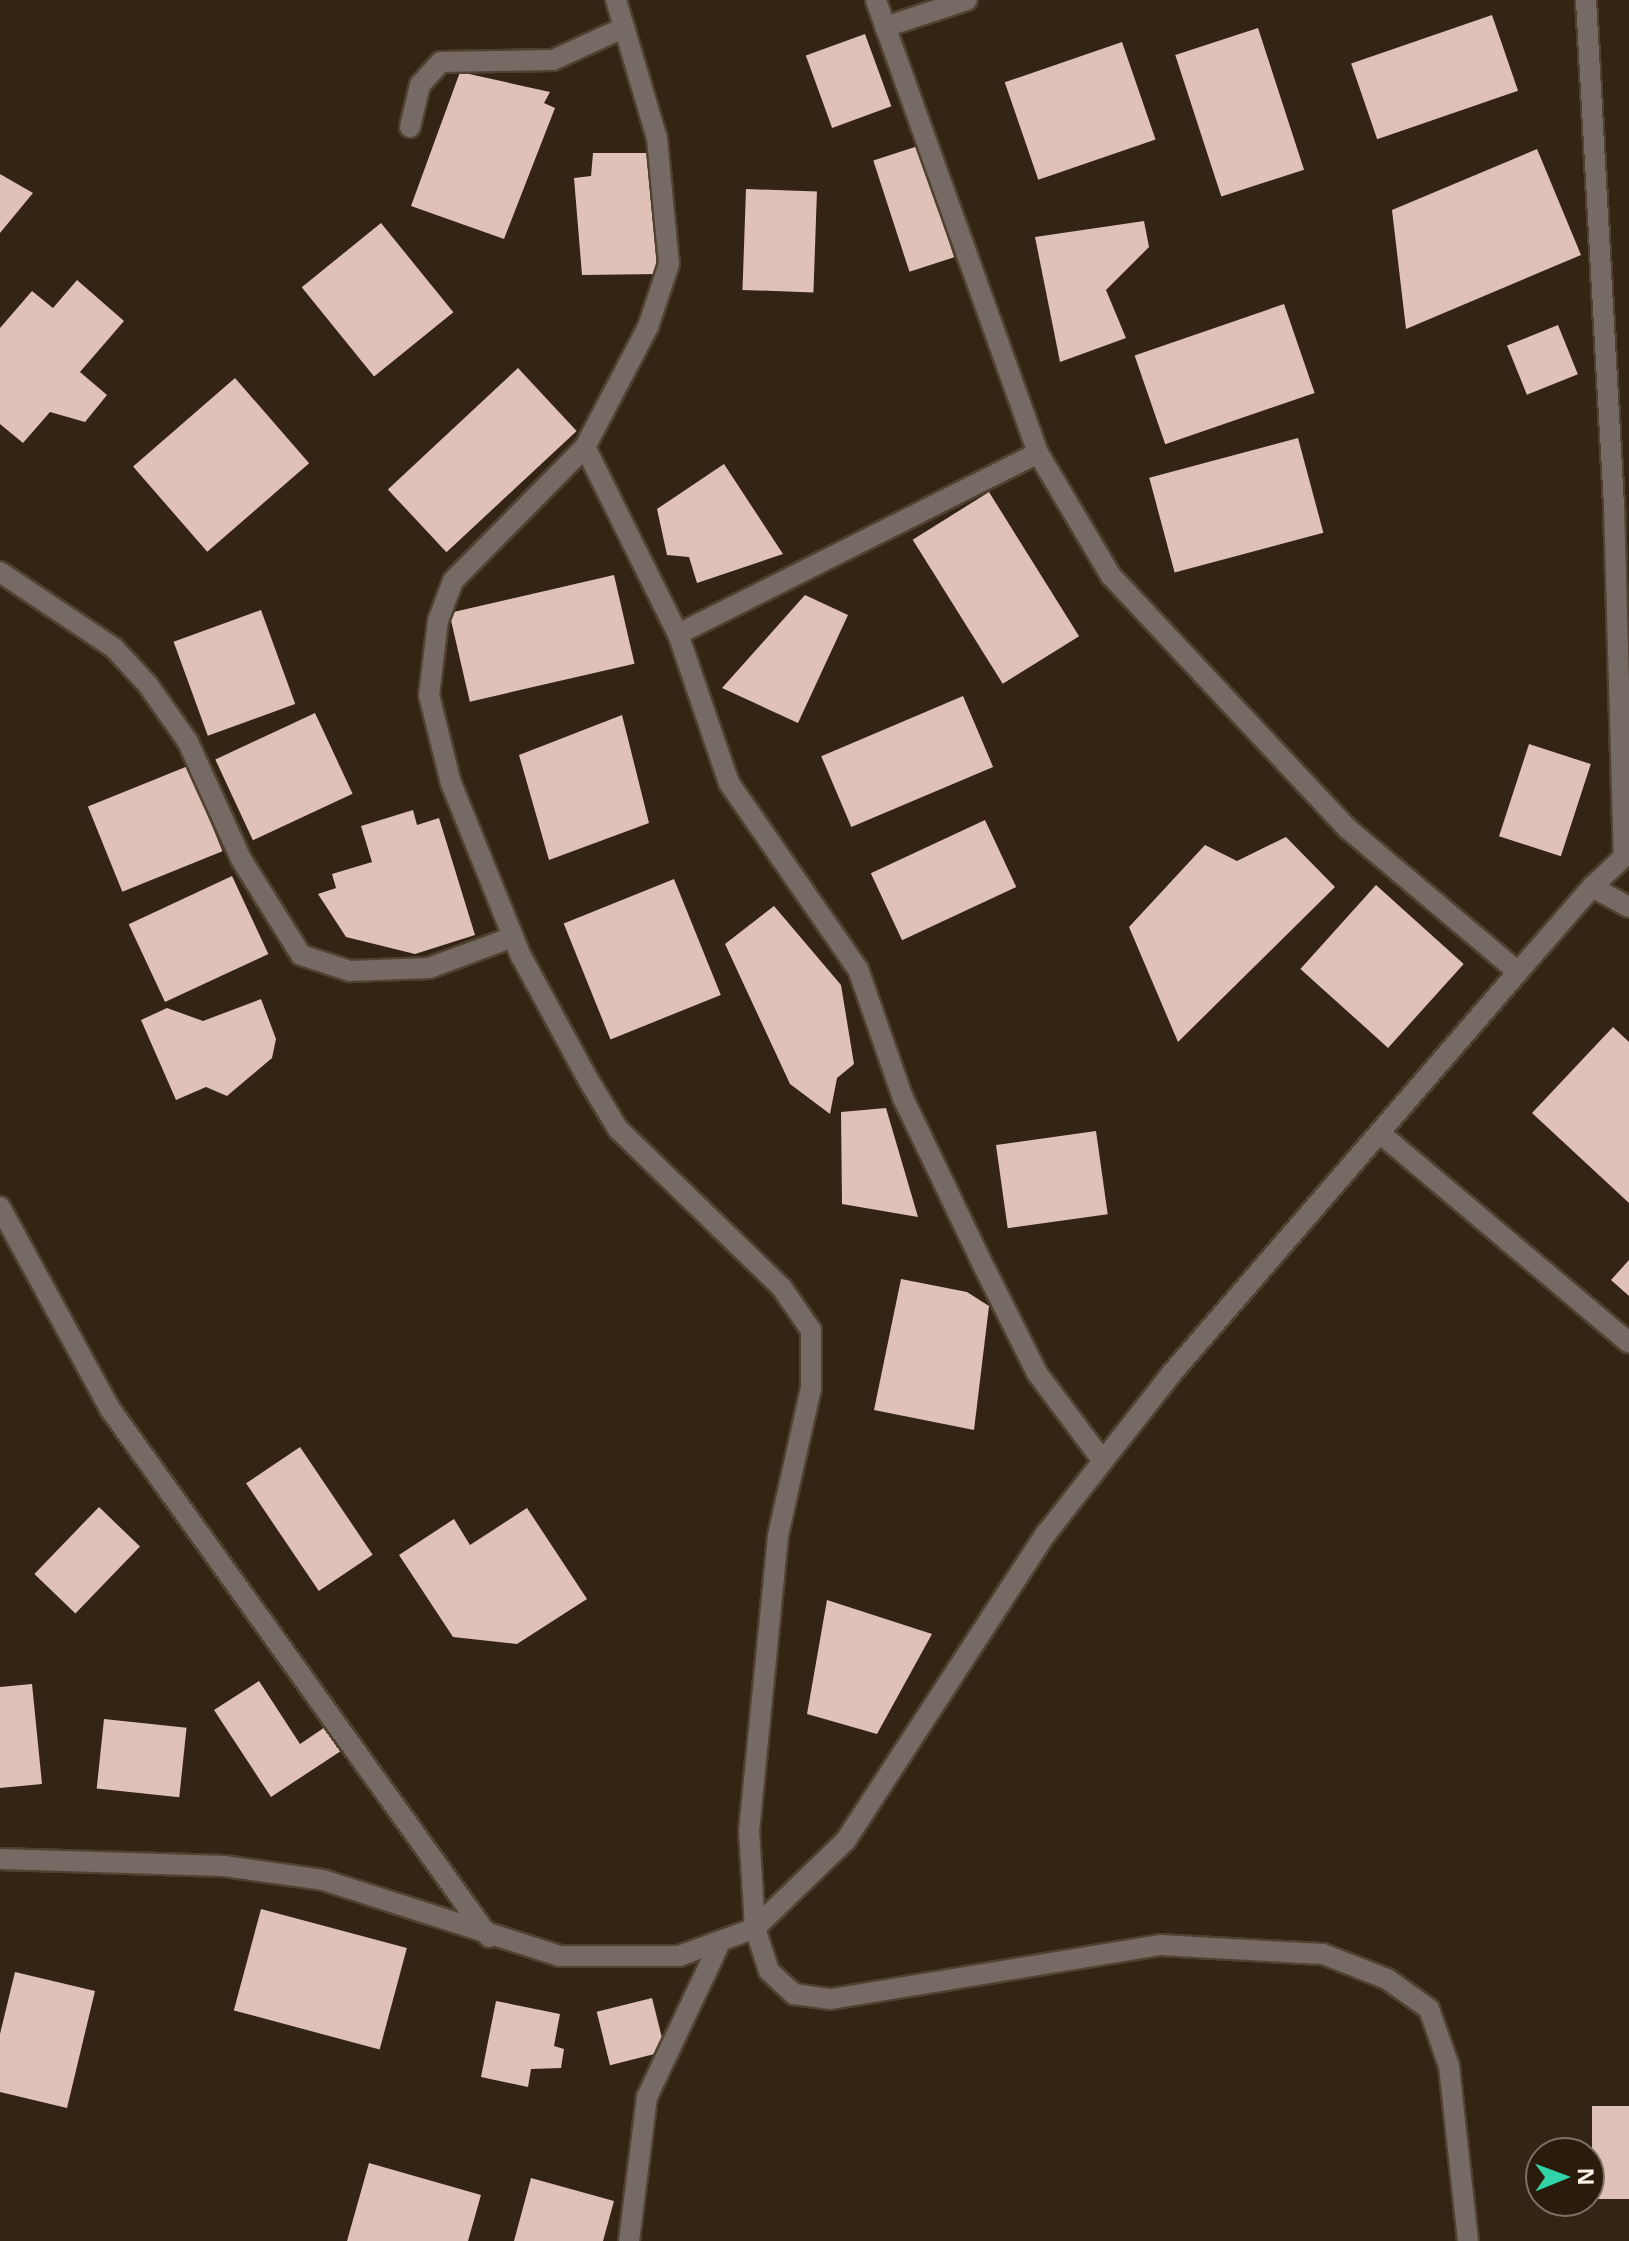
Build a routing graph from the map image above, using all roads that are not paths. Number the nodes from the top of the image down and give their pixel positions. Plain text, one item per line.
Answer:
1 (616, 0) edge
2 (876, 0) edge
3 (967, 0) edge
4 (1586, 0) edge
5 (885, 27) junction
6 (621, 29) junction
7 (410, 127) dead end
8 (585, 447) junction
9 (1038, 453) junction
10 (0, 572) edge
11 (678, 634) junction
12 (1626, 854) edge
13 (1592, 887) junction
14 (1629, 907) edge
15 (513, 937) junction
16 (1518, 972) junction
17 (1381, 1134) junction
18 (0, 1207) edge
19 (1629, 1343) edge
20 (1102, 1460) junction
21 (0, 1859) edge
22 (755, 1928) junction
23 (489, 1937) junction
24 (718, 1947) junction
25 (629, 2241) edge
26 (1468, 2241) edge

1 - 6 street
2 - 5 street
3 - 5 street
4 - 12 street
5 - 9 street
6 - 7 street
6 - 8 street
8 - 11 street
8 - 15 street
9 - 11 street
9 - 16 street
10 - 15 street
11 - 20 street
12 - 13 street
13 - 14 street
13 - 16 street
15 - 22 street
16 - 17 street
17 - 19 street
17 - 20 street
18 - 23 street
20 - 22 street
21 - 23 street
22 - 24 street
22 - 26 street
23 - 24 street
24 - 25 street

